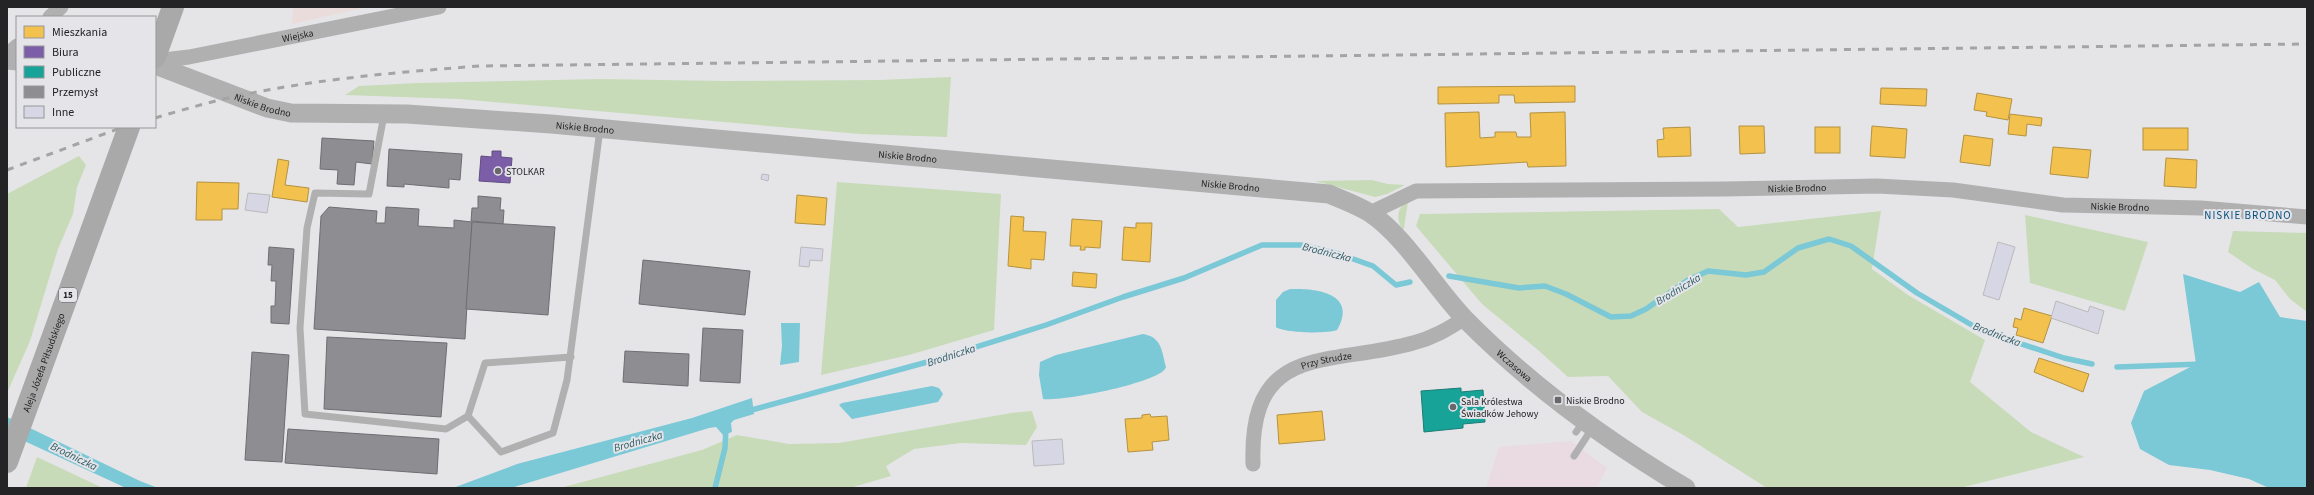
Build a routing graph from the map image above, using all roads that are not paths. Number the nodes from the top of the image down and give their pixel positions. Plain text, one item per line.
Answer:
1 (61, 7) edge
2 (173, 7) edge
3 (439, 7) edge
4 (51, 16) edge
5 (16, 47) edge
6 (156, 53) edge
7 (7, 55) edge
8 (156, 61) edge
9 (156, 65) edge
10 (384, 114) junction
11 (129, 128) edge
12 (600, 129) junction
13 (1370, 213) junction
14 (2307, 217) edge
15 (1465, 318) junction
16 (570, 357) junction
17 (468, 416) junction
18 (1584, 427) junction
19 (1574, 456) dead end
20 (7, 462) edge
21 (1253, 464) dead end
22 (1686, 488) edge

1 - 4 street
2 - 6 main road
3 - 8 street, Wiejska
5 - 7 street
9 - 10 street, Niskie Brodno
10 - 12 street, Niskie Brodno
10 - 17 lane
11 - 20 main road, Aleja Józefa Piłsudskiego / 15
12 - 13 street, Niskie Brodno
12 - 16 lane
13 - 14 street, Niskie Brodno
13 - 15 street, Wczasowa
15 - 18 street, Wczasowa
15 - 21 street, Przy Strudze
16 - 17 lane
16 - 17 lane
18 - 19 lane
18 - 22 street, Wczasowa

